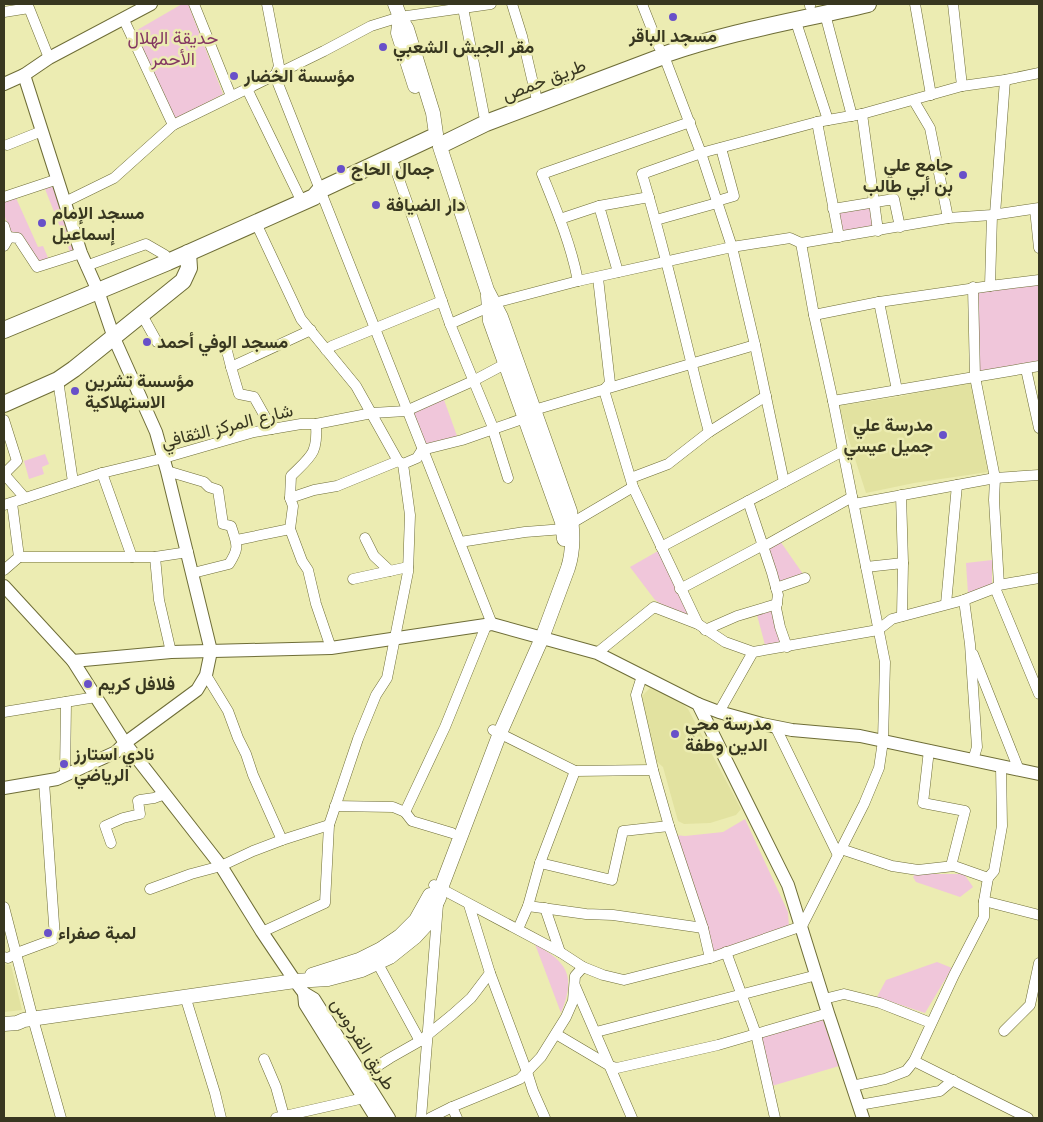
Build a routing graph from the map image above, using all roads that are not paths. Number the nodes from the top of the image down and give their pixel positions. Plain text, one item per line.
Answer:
1 (151, 4) edge
2 (194, 4) edge
3 (268, 4) edge
4 (490, 4) edge
5 (512, 4) edge
6 (642, 4) edge
7 (868, 4) edge
8 (915, 4) edge
9 (953, 4) edge
10 (816, 7) edge
11 (463, 8) junction
12 (398, 10) edge
13 (4, 12) edge
14 (795, 19) junction
15 (124, 20) junction
16 (662, 52) junction
17 (49, 58) junction
18 (1039, 73) edge
19 (24, 76) junction
20 (274, 76) junction
21 (1005, 80) junction
22 (4, 84) edge
23 (962, 86) junction
24 (247, 88) junction
25 (931, 95) junction
26 (231, 96) junction
27 (536, 96) junction
28 (914, 101) junction
29 (484, 115) junction
30 (857, 115) junction
31 (828, 120) junction
32 (690, 122) junction
33 (817, 122) junction
34 (173, 125) junction
35 (42, 131) junction
36 (437, 140) junction
37 (7, 145) dead end
38 (721, 148) junction
39 (701, 153) junction
40 (394, 165) junction
41 (58, 179) junction
42 (314, 196) junction
43 (4, 197) edge
44 (649, 197) junction
45 (873, 201) junction
46 (65, 202) junction
47 (717, 202) junction
48 (599, 206) junction
49 (1037, 208) edge
50 (833, 209) junction
51 (994, 214) junction
52 (948, 218) junction
53 (560, 219) junction
54 (656, 220) junction
55 (256, 223) junction
56 (4, 226) edge
57 (900, 227) junction
58 (878, 231) junction
59 (839, 237) junction
60 (6, 242) edge
61 (801, 243) junction
62 (732, 247) junction
63 (1039, 248) edge
64 (81, 253) junction
65 (188, 253) junction
66 (667, 261) junction
67 (168, 262) junction
68 (86, 266) junction
69 (618, 272) junction
70 (598, 278) junction
71 (1039, 280) edge
72 (578, 281) junction
73 (990, 286) junction
74 (973, 287) junction
75 (98, 291) junction
76 (442, 301) junction
77 (879, 302) junction
78 (492, 305) junction
79 (142, 315) junction
80 (814, 315) junction
81 (450, 324) junction
82 (375, 328) junction
83 (4, 330) edge
84 (310, 330) junction
85 (114, 338) junction
86 (157, 342) dead end
87 (755, 345) junction
88 (226, 347) dead end
89 (326, 350) junction
90 (505, 364) junction
91 (691, 364) junction
92 (1039, 366) edge
93 (231, 367) junction
94 (1026, 368) junction
95 (974, 377) junction
96 (58, 380) junction
97 (474, 382) junction
98 (604, 390) junction
99 (897, 390) junction
100 (766, 396) junction
101 (833, 401) junction
102 (4, 404) edge
103 (406, 410) junction
104 (372, 413) junction
105 (530, 414) junction
106 (4, 420) edge
107 (316, 424) junction
108 (1039, 428) edge
109 (272, 429) junction
110 (494, 430) junction
111 (709, 432) junction
112 (422, 450) junction
113 (842, 451) junction
114 (400, 463) junction
115 (166, 465) junction
116 (102, 473) junction
117 (4, 474) edge
118 (1039, 475) edge
119 (508, 478) dead end
120 (995, 478) junction
121 (73, 482) junction
122 (784, 482) junction
123 (632, 483) junction
124 (957, 485) junction
125 (900, 495) junction
126 (24, 498) junction
127 (290, 498) junction
128 (748, 501) junction
129 (853, 501) junction
130 (8, 504) edge
131 (568, 526) junction
132 (290, 528) junction
133 (364, 538) dead end
134 (237, 540) junction
135 (460, 542) junction
136 (763, 545) junction
137 (661, 547) junction
138 (188, 552) junction
139 (19, 557) junction
140 (132, 557) junction
141 (155, 557) junction
142 (903, 563) junction
143 (408, 567) junction
144 (866, 567) junction
145 (4, 570) edge
146 (390, 571) junction
147 (193, 573) junction
148 (805, 578) dead end
149 (1039, 578) edge
150 (353, 579) dead end
151 (4, 586) edge
152 (997, 587) junction
153 (776, 588) junction
154 (680, 589) junction
155 (964, 600) junction
156 (777, 604) junction
157 (946, 604) junction
158 (902, 616) junction
159 (489, 625) junction
160 (702, 627) junction
161 (878, 630) junction
162 (537, 637) junction
163 (396, 638) junction
164 (787, 646) junction
165 (970, 647) junction
166 (331, 648) junction
167 (211, 650) junction
168 (171, 652) junction
169 (753, 652) junction
170 (597, 653) junction
171 (72, 661) junction
172 (206, 675) junction
173 (642, 676) junction
174 (1039, 694) edge
175 (96, 697) junction
176 (66, 702) junction
177 (698, 704) junction
178 (4, 712) edge
179 (719, 712) junction
180 (775, 726) junction
181 (497, 732) junction
182 (883, 740) junction
183 (125, 743) junction
184 (929, 750) junction
185 (973, 760) junction
186 (1001, 766) junction
187 (653, 770) junction
188 (1019, 770) junction
189 (574, 771) junction
190 (1039, 774) edge
191 (65, 776) junction
192 (44, 782) junction
193 (4, 788) edge
194 (165, 794) junction
195 (335, 806) junction
196 (405, 812) junction
197 (329, 825) junction
198 (669, 826) junction
199 (452, 833) junction
200 (282, 840) junction
201 (111, 843) dead end
202 (840, 852) junction
203 (540, 863) junction
204 (222, 866) junction
205 (951, 866) junction
206 (988, 878) junction
207 (150, 889) dead end
208 (438, 891) junction
209 (984, 901) junction
210 (469, 905) junction
211 (528, 906) junction
212 (4, 908) edge
213 (545, 908) junction
214 (1039, 915) edge
215 (802, 926) junction
216 (702, 928) junction
217 (518, 929) junction
218 (262, 932) junction
219 (560, 952) junction
220 (726, 952) junction
221 (17, 953) junction
222 (4, 957) edge
223 (710, 958) junction
224 (1039, 963) edge
225 (378, 964) junction
226 (583, 967) junction
227 (490, 973) junction
228 (817, 975) junction
229 (295, 981) junction
230 (575, 986) junction
231 (742, 994) junction
232 (185, 996) junction
233 (824, 999) junction
234 (828, 1013) junction
235 (4, 1018) edge
236 (28, 1019) junction
237 (931, 1023) junction
238 (4, 1024) edge
239 (1004, 1031) dead end
240 (596, 1032) junction
241 (428, 1033) junction
242 (556, 1034) junction
243 (756, 1034) junction
244 (420, 1041) junction
245 (264, 1059) dead end
246 (914, 1061) junction
247 (610, 1066) junction
248 (527, 1072) junction
249 (358, 1078) junction
250 (953, 1080) junction
251 (852, 1086) junction
252 (364, 1098) junction
253 (859, 1105) junction
254 (452, 1107) junction
255 (280, 1117) edge
256 (61, 1118) edge
257 (221, 1118) edge
258 (376, 1118) edge
259 (389, 1118) edge
260 (420, 1118) edge
261 (430, 1118) edge
262 (457, 1118) edge
263 (545, 1118) edge
264 (632, 1118) edge
265 (775, 1118) edge
266 (863, 1118) edge
267 (1028, 1118) edge

1 - 15 street
2 - 26 street
3 - 20 street
4 - 11 street
5 - 27 street
6 - 16 street
7 - 10 main road
8 - 25 street
9 - 23 street
10 - 14 main road
10 - 16 main road
10 - 30 street
11 - 12 street
11 - 29 street
12 - 20 street
12 - 36 main road
13 - 17 street
14 - 16 main road
14 - 31 street
15 - 17 street
15 - 34 street
16 - 27 main road, طريق حمص
16 - 32 street
16 - 36 main road, طريق حمص
17 - 19 street
18 - 21 street
19 - 22 street
19 - 35 street
20 - 24 street
20 - 42 street
21 - 23 street
21 - 51 street
23 - 25 street
24 - 26 street
24 - 42 street
25 - 28 street
26 - 34 street
27 - 29 main road, طريق حمص
28 - 30 street
28 - 52 street
29 - 36 main road, طريق حمص
30 - 31 street
30 - 45 street
31 - 33 street
32 - 39 street
32 - 53 street
33 - 38 street
33 - 50 street
34 - 46 street
35 - 37 street
35 - 41 street
36 - 40 main road, طريق حمص
36 - 42 main road, طريق حمص
36 - 78 main road
38 - 39 street
38 - 47 street
39 - 44 street
39 - 47 street
40 - 42 main road, طريق حمص
40 - 76 street
41 - 43 street
41 - 46 street
42 - 55 main road, طريق حمص
42 - 82 street
44 - 48 street
44 - 54 street
45 - 50 street
45 - 57 street
45 - 58 street
46 - 64 street
47 - 54 street
47 - 62 street
48 - 53 street
48 - 69 street
49 - 51 street
49 - 63 street
50 - 59 street
51 - 52 street
51 - 73 street
52 - 57 street
53 - 72 street
54 - 66 street
55 - 65 main road, طريق حمص
55 - 84 street
56 - 60 street
57 - 58 street
58 - 59 street
59 - 61 street
60 - 64 street
61 - 62 street
61 - 80 street
62 - 66 street
62 - 87 street
64 - 68 street
65 - 67 main road, طريق حمص
65 - 79 main road
66 - 69 street
66 - 91 street
67 - 68 street
67 - 75 main road, طريق حمص
68 - 75 street
69 - 70 street
70 - 72 street
70 - 98 street
71 - 73 street
72 - 78 street
73 - 74 street
74 - 77 street
74 - 95 street
75 - 83 main road, طريق حمص
75 - 85 street
76 - 81 street
76 - 82 street
77 - 80 street
77 - 99 street
78 - 81 street
78 - 90 main road
78 - 105 main road
79 - 85 main road
79 - 86 street
80 - 101 street
81 - 97 street
82 - 89 street
82 - 103 street
84 - 89 street
84 - 93 street
85 - 96 main road
85 - 115 street
87 - 91 street
87 - 100 street
88 - 93 street
89 - 104 street
90 - 97 street, شارع المركز الثقافي
90 - 105 main road
91 - 98 street
91 - 111 street
92 - 94 street
93 - 109 street
94 - 95 street
94 - 108 street
95 - 99 street
95 - 120 street
96 - 102 main road
96 - 121 street
97 - 103 street, شارع المركز الثقافي
97 - 110 street
98 - 105 street
98 - 123 street
99 - 101 street
100 - 111 street
100 - 122 street
101 - 113 street
103 - 104 street, شارع المركز الثقافي
103 - 112 street
104 - 107 street, شارع المركز الثقافي
104 - 114 street
105 - 110 street
105 - 131 main road
106 - 117 street
107 - 109 street, شارع المركز الثقافي
107 - 127 street
109 - 115 street, شارع المركز الثقافي
110 - 112 street
110 - 119 street
111 - 123 street
112 - 114 street
112 - 135 street
113 - 122 street
113 - 129 street
114 - 127 street
114 - 143 street
115 - 116 street, شارع المركز الثقافي
115 - 134 street
115 - 138 street
116 - 121 street, شارع المركز الثقافي
116 - 140 street
117 - 126 street
118 - 120 street
120 - 124 street
120 - 152 street
121 - 126 street, شارع المركز الثقافي
122 - 128 street
123 - 131 street
123 - 137 street
124 - 125 street
124 - 157 street
125 - 129 street
125 - 142 street
126 - 130 street, شارع المركز الثقافي
127 - 132 street
128 - 136 street
128 - 137 street
129 - 136 street
129 - 144 street
130 - 139 street
131 - 135 street
131 - 162 main road
132 - 134 street
132 - 166 street
133 - 146 street
134 - 147 street
135 - 159 street
136 - 153 street
136 - 154 street
137 - 154 street
138 - 141 street
138 - 147 street
139 - 140 street
139 - 145 street
140 - 141 street
141 - 168 street
142 - 144 street
142 - 158 street
143 - 146 street
143 - 163 street
144 - 161 street
146 - 150 street
147 - 167 street
148 - 153 street
149 - 152 street
151 - 171 street, طريق الفردوس
152 - 155 street
152 - 174 street
153 - 156 street
154 - 160 street
155 - 157 street
155 - 165 street
156 - 160 street
156 - 164 street
157 - 158 street
158 - 161 street
159 - 162 street
159 - 163 street
159 - 196 street
160 - 169 street
160 - 170 street
161 - 164 street
161 - 182 street
162 - 170 street
162 - 181 main road
163 - 166 street
163 - 195 street
164 - 169 street
165 - 185 street
165 - 188 street
166 - 167 street
167 - 168 street
167 - 172 street
168 - 171 street
169 - 179 street
170 - 173 street
171 - 175 street, طريق الفردوس
172 - 183 street
172 - 200 street
173 - 177 street
173 - 187 street
175 - 176 street
175 - 183 street, طريق الفردوس
176 - 178 street
176 - 191 street
177 - 179 street
177 - 215 street
179 - 180 street
180 - 182 street
180 - 202 street
181 - 189 street
181 - 199 main road
181 - 208 main road
182 - 184 street
182 - 202 street
183 - 191 street
183 - 194 street, طريق الفردوس
184 - 185 street
184 - 205 street
185 - 186 street
186 - 188 street
186 - 206 street
187 - 189 street
187 - 198 street
188 - 190 street
189 - 203 street
191 - 192 street
192 - 193 street
192 - 221 street
194 - 201 street
194 - 204 street, طريق الفردوس
195 - 196 street
195 - 197 street
196 - 199 street
197 - 200 street
197 - 218 street
198 - 203 street
198 - 216 street
199 - 208 main road
200 - 204 street
202 - 205 street
202 - 215 street
203 - 211 street
204 - 207 street
204 - 218 street, طريق الفردوس
205 - 206 street
206 - 209 street
208 - 210 street
208 - 225 main road
208 - 229 main road
208 - 241 street
209 - 214 street
209 - 237 street
210 - 217 street
210 - 227 street
211 - 213 street
211 - 217 street
212 - 221 street
213 - 216 street
213 - 219 street
215 - 220 street
215 - 228 street
216 - 223 street
217 - 219 street
218 - 229 street, طريق الفردوس
219 - 226 street
220 - 223 street
220 - 231 street
221 - 222 street
221 - 236 street
223 - 226 street
224 - 239 street
225 - 229 main road
225 - 244 street
226 - 230 street
227 - 241 street
227 - 248 street
228 - 231 street
228 - 233 street
229 - 232 main road
229 - 249 street, طريق الفردوس
230 - 240 street
230 - 242 street
231 - 240 street
231 - 243 street
232 - 236 main road
232 - 257 street
233 - 234 street
233 - 237 street
234 - 243 street
234 - 251 street
235 - 236 main road
236 - 238 main road
236 - 256 street
237 - 246 street
240 - 247 street
241 - 244 street
241 - 260 street
242 - 247 street
242 - 248 street
243 - 247 street
243 - 265 street
244 - 249 street
245 - 255 street
246 - 250 street
246 - 251 street
247 - 264 street
248 - 254 street
248 - 263 street
249 - 252 street, طريق الفردوس
249 - 259 street, طريق الفردوس
250 - 253 street
250 - 267 street
251 - 253 street
252 - 255 street
252 - 258 street, طريق الفردوس
253 - 266 street
254 - 261 street
254 - 262 street

